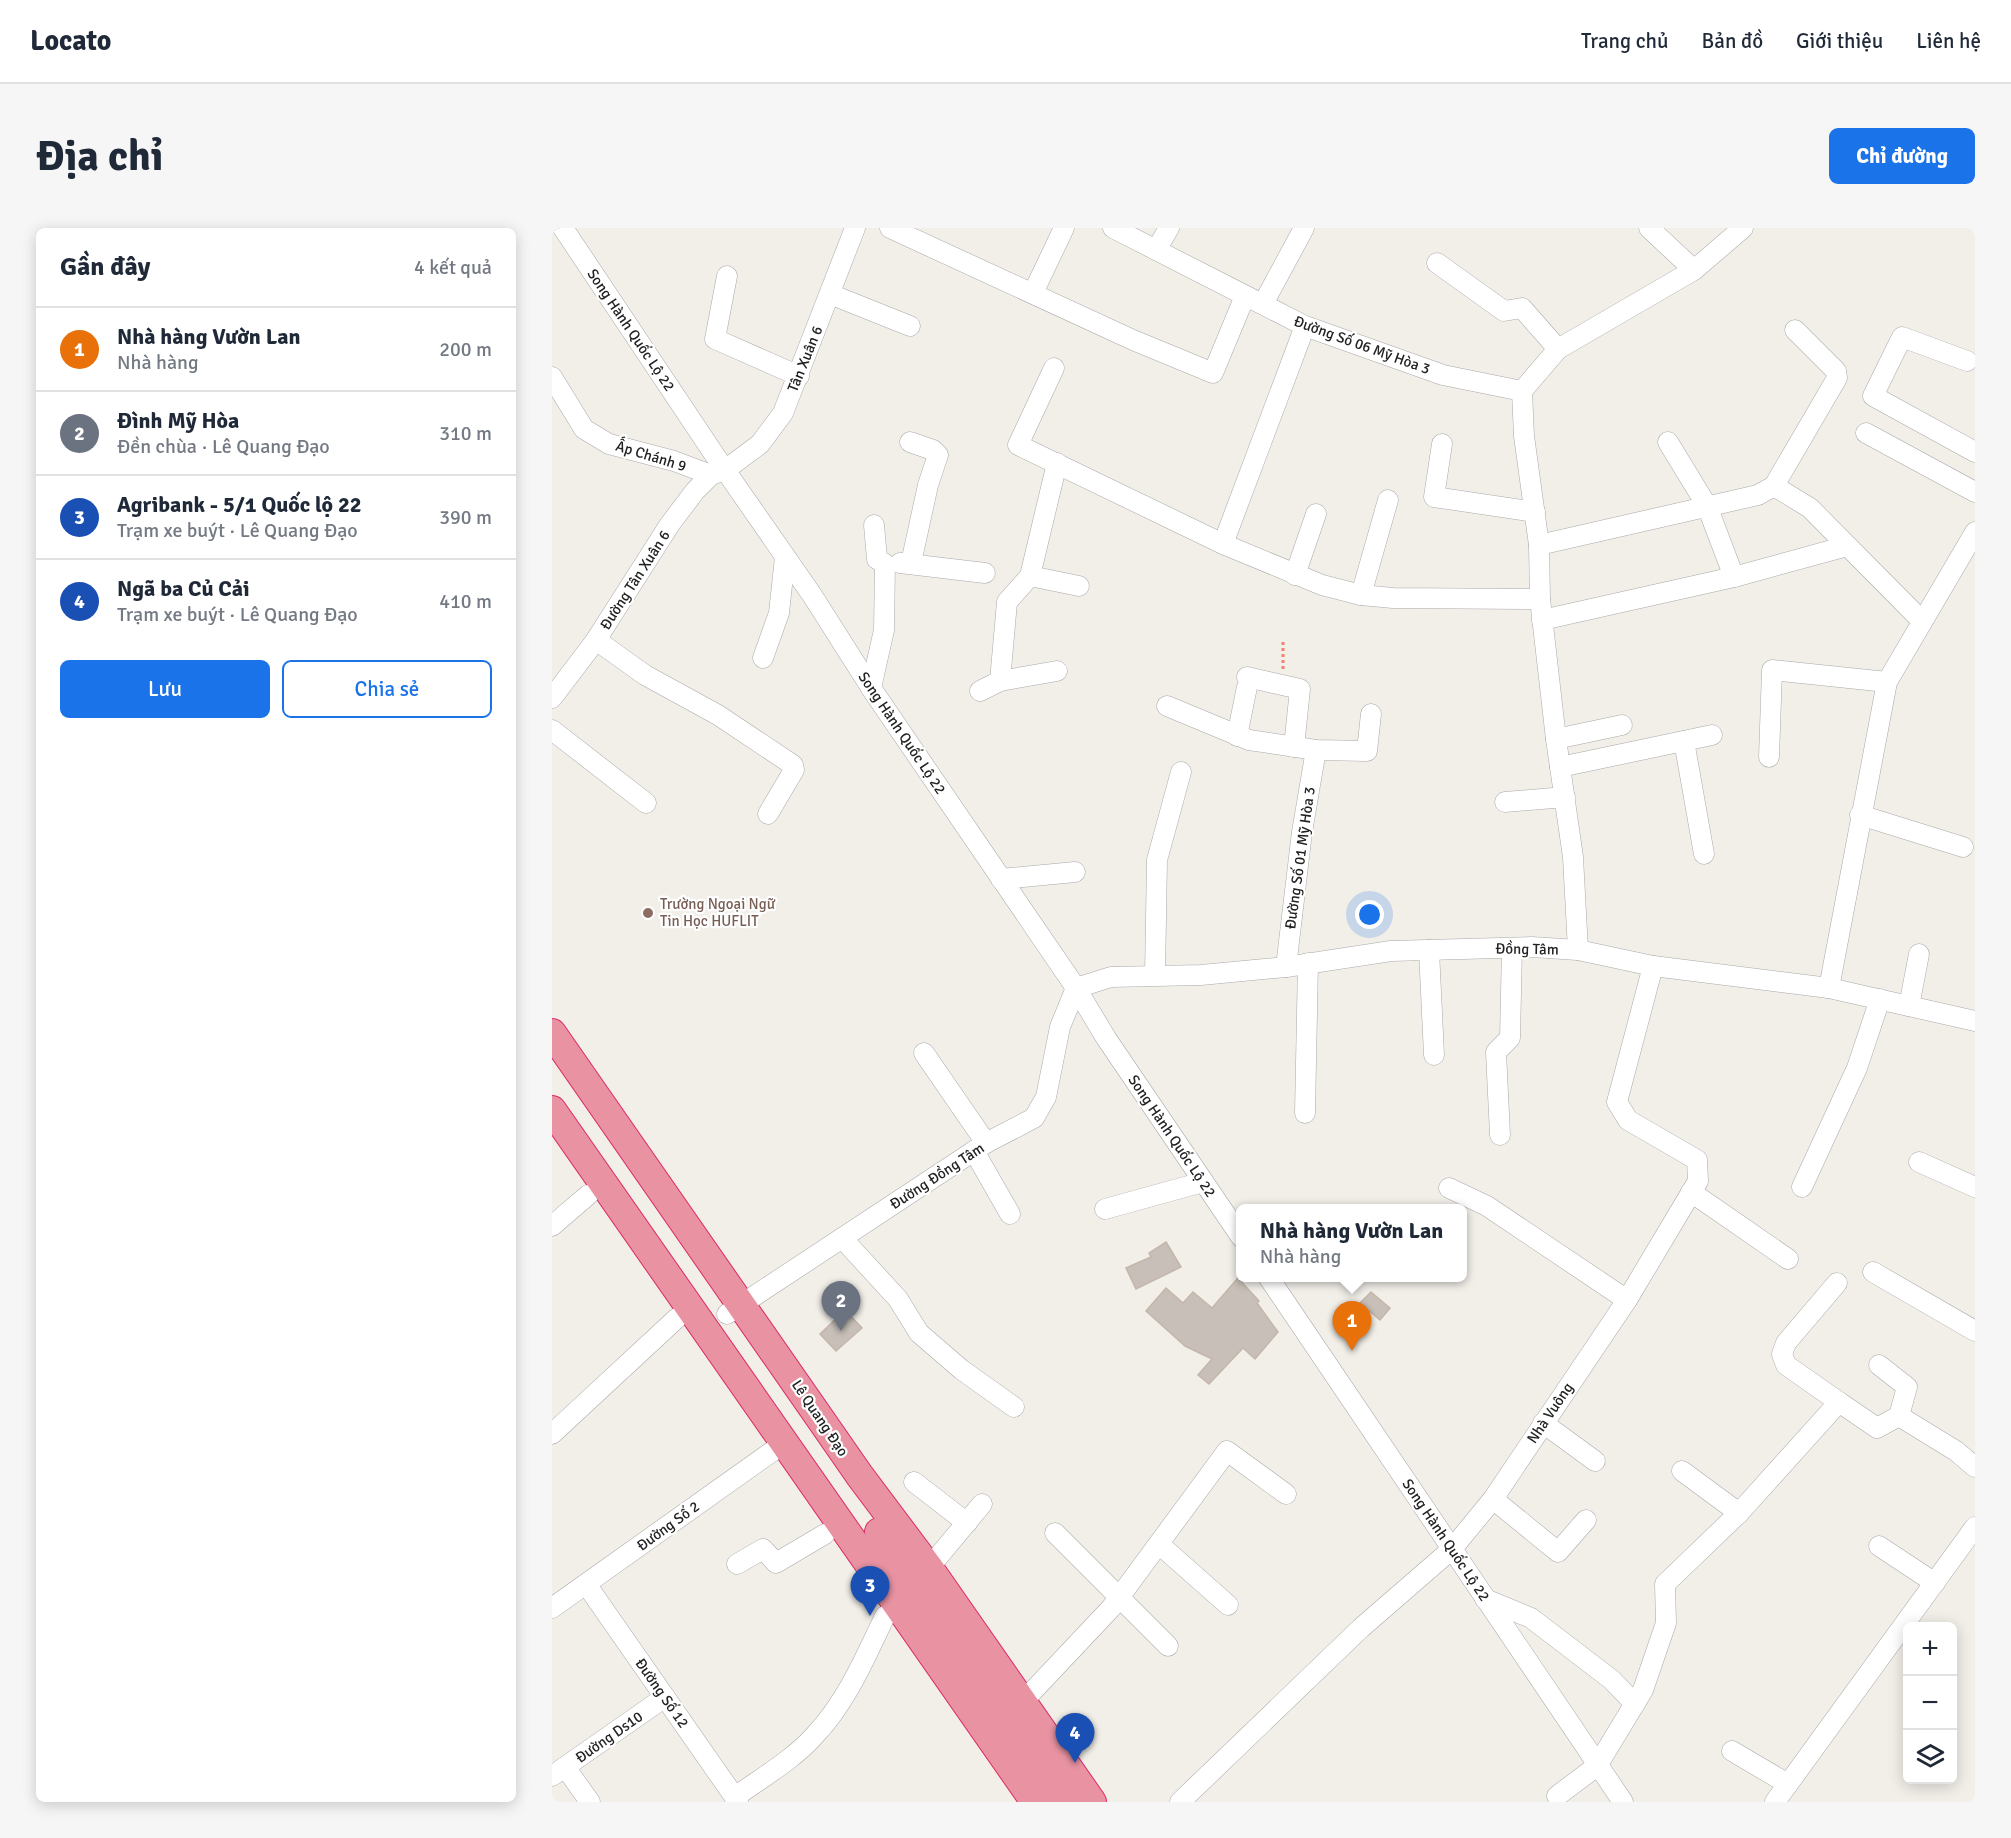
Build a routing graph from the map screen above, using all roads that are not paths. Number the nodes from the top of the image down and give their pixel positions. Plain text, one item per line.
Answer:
1 (563, 228) edge
2 (855, 228) edge
3 (890, 228) edge
4 (1064, 228) edge
5 (1113, 228) edge
6 (1169, 228) edge
7 (1304, 228) edge
8 (1649, 228) edge
9 (1743, 228) edge
10 (1156, 250) junction
11 (1437, 263) dead end
12 (1694, 270) junction
13 (727, 276) dead end
14 (1033, 293) junction
15 (830, 294) junction
16 (1245, 296) junction
17 (1263, 304) junction
18 (910, 326) dead end
19 (1305, 326) junction
20 (1795, 330) dead end
21 (1558, 349) junction
22 (1966, 361) dead end
23 (1054, 368) dead end
24 (552, 376) edge
25 (799, 376) junction
26 (1522, 391) junction
27 (563, 393) junction
28 (552, 410) edge
29 (1866, 433) dead end
30 (910, 442) dead end
31 (1668, 442) dead end
32 (1442, 444) dead end
33 (1975, 452) edge
34 (1057, 463) junction
35 (718, 472) junction
36 (1774, 486) junction
37 (1975, 492) edge
38 (1388, 500) dead end
39 (1707, 507) junction
40 (1534, 512) junction
41 (1316, 514) dead end
42 (874, 525) dead end
43 (1975, 532) edge
44 (1223, 544) junction
45 (1539, 545) junction
46 (1847, 546) junction
47 (785, 557) junction
48 (911, 563) junction
49 (885, 564) junction
50 (985, 573) dead end
51 (1295, 575) junction
52 (1030, 576) junction
53 (1734, 577) junction
54 (1079, 586) dead end
55 (1361, 595) junction
56 (1540, 600) junction
57 (1542, 620) junction
58 (1921, 620) junction
59 (596, 640) junction
60 (763, 657) dead end
61 (1057, 671) dead end
62 (1000, 681) junction
63 (1887, 682) junction
64 (871, 688) junction
65 (980, 691) dead end
66 (553, 694) edge
67 (1167, 706) dead end
68 (1371, 714) dead end
69 (1622, 725) dead end
70 (552, 730) edge
71 (1712, 735) dead end
72 (1237, 736) junction
73 (1556, 739) junction
74 (1684, 741) junction
75 (1294, 747) junction
76 (1316, 750) junction
77 (1769, 757) dead end
78 (1560, 767) junction
79 (1181, 772) dead end
80 (1564, 797) junction
81 (1505, 801) dead end
82 (646, 803) dead end
83 (768, 814) dead end
84 (1860, 815) junction
85 (1963, 847) dead end
86 (1704, 854) dead end
87 (1075, 872) dead end
88 (1001, 879) junction
89 (1512, 948) junction
90 (1429, 950) junction
91 (1578, 950) junction
92 (1919, 954) dead end
93 (1308, 963) junction
94 (1653, 966) junction
95 (1286, 967) junction
96 (1155, 975) junction
97 (1076, 988) junction
98 (1830, 988) junction
99 (1880, 999) junction
100 (1909, 1006) junction
101 (1975, 1021) edge
102 (552, 1033) edge
103 (924, 1053) dead end
104 (1434, 1056) dead end
105 (552, 1063) edge
106 (552, 1110) edge
107 (1305, 1113) dead end
108 (1500, 1135) dead end
109 (552, 1144) edge
110 (980, 1147) junction
111 (1919, 1162) dead end
112 (1203, 1182) junction
113 (1802, 1187) dead end
114 (1975, 1187) edge
115 (1449, 1188) dead end
116 (1692, 1192) junction
117 (588, 1195) junction
118 (1105, 1209) dead end
119 (1010, 1214) dead end
120 (552, 1226) edge
121 (1236, 1230) edge
122 (842, 1238) junction
123 (1788, 1259) dead end
124 (1873, 1272) dead end
125 (1272, 1282) edge
126 (1837, 1282) dead end
127 (1627, 1300) junction
128 (735, 1309) junction
129 (677, 1318) junction
130 (1975, 1331) edge
131 (1879, 1365) dead end
132 (1839, 1402) junction
133 (1014, 1407) dead end
134 (1899, 1416) junction
135 (1543, 1423) junction
136 (552, 1434) edge
137 (777, 1448) junction
138 (1595, 1461) dead end
139 (1975, 1467) edge
140 (1682, 1471) dead end
141 (914, 1482) dead end
142 (1286, 1494) dead end
143 (1493, 1499) junction
144 (982, 1504) dead end
145 (1739, 1513) junction
146 (1586, 1520) dead end
147 (967, 1523) junction
148 (1975, 1527) edge
149 (1055, 1533) dead end
150 (825, 1534) junction
151 (1159, 1544) junction
152 (1879, 1546) dead end
153 (1452, 1549) junction
154 (737, 1564) dead end
155 (922, 1576) junction
156 (1935, 1583) junction
157 (586, 1584) junction
158 (1119, 1598) junction
159 (1485, 1599) junction
160 (1228, 1605) dead end
161 (552, 1608) edge
162 (885, 1616) junction
163 (1168, 1646) dead end
164 (665, 1697) junction
165 (1635, 1704) junction
166 (1015, 1710) junction
167 (1732, 1751) dead end
168 (1597, 1766) junction
169 (559, 1771) edge
170 (1788, 1784) junction
171 (736, 1799) edge
172 (1556, 1800) edge
173 (590, 1802) edge
174 (1014, 1802) edge
175 (1035, 1802) edge
176 (1065, 1802) edge
177 (1092, 1802) edge
178 (1180, 1802) edge
179 (1623, 1802) edge
180 (1775, 1802) edge

1 - 35 street, Song Hành Quốc Lộ 22
2 - 15 street, Tân Xuân 6
3 - 14 street
4 - 14 street
5 - 10 street, Đường Số 06 Mỹ Hòa 3
6 - 10 street
7 - 17 street
8 - 12 street
9 - 12 street
10 - 16 street, Đường Số 06 Mỹ Hòa 3
11 - 21 street
12 - 21 street
13 - 25 street
14 - 16 street
15 - 18 street
15 - 25 street, Tân Xuân 6
16 - 17 street, Đường Số 06 Mỹ Hòa 3
17 - 19 street, Đường Số 06 Mỹ Hòa 3
19 - 26 street, Đường Số 06 Mỹ Hòa 3
19 - 44 street
20 - 36 street
21 - 26 street
22 - 33 street
23 - 34 street
24 - 27 street, Ấp Chánh 9
25 - 35 street, Tân Xuân 6
26 - 40 street
27 - 28 street
27 - 35 street, Ấp Chánh 9
29 - 37 street
30 - 48 street
31 - 39 street
32 - 40 street
34 - 44 street
34 - 52 street
35 - 47 street, Song Hành Quốc Lộ 22
35 - 59 street, Đường Tân Xuân 6
36 - 39 street
36 - 46 street
38 - 55 street
39 - 45 street
39 - 53 street
40 - 45 street
41 - 51 street
42 - 49 street
43 - 58 street
44 - 51 street
45 - 56 street
46 - 53 street
46 - 58 street
47 - 60 street
47 - 64 street, Song Hành Quốc Lộ 22
48 - 49 street
48 - 50 street
49 - 64 street
51 - 55 street
52 - 54 street
52 - 62 street
53 - 57 street
55 - 56 street
56 - 57 street
57 - 73 street
58 - 63 street
59 - 66 street, Đường Tân Xuân 6
59 - 83 street
61 - 62 street
62 - 65 street
63 - 77 street
63 - 84 street
64 - 88 street, Song Hành Quốc Lộ 22
67 - 72 street
68 - 76 street
69 - 73 street
70 - 82 street
71 - 74 street
72 - 75 street
72 - 75 street
73 - 78 street
74 - 78 street
74 - 86 street
75 - 76 street
76 - 95 street, Đường Số 01 Mỹ Hòa 3
78 - 80 street
79 - 96 street
80 - 81 street
80 - 91 street
84 - 85 street
84 - 98 street
87 - 88 street
88 - 97 street, Song Hành Quốc Lộ 22
89 - 90 street, Đồng Tâm
89 - 91 street, Đồng Tâm
89 - 108 street
90 - 93 street, Đồng Tâm
90 - 104 street
91 - 94 street, Đồng Tâm
92 - 100 street
93 - 95 street, Đồng Tâm
93 - 107 street
94 - 98 street, Đồng Tâm
94 - 116 street, Nhà Vuông
95 - 96 street, Đồng Tâm
96 - 97 street, Đồng Tâm
97 - 110 street, Đường Đồng Tâm
97 - 112 street, Song Hành Quốc Lộ 22
98 - 99 street, Đồng Tâm
99 - 100 street, Đồng Tâm
99 - 113 street
100 - 101 street, Đồng Tâm
102 - 128 highway, Lê Quang Đạo
103 - 110 street
105 - 128 highway, Lê Quang Đạo
106 - 137 highway
109 - 117 highway
110 - 119 street
110 - 122 street, Đường Đồng Tâm
111 - 114 street
112 - 118 street
112 - 121 street, Song Hành Quốc Lộ 22
115 - 127 street
116 - 123 street
116 - 127 street, Nhà Vuông
117 - 120 street
117 - 129 highway
122 - 128 street, Đường Đồng Tâm
122 - 133 street
124 - 130 street
125 - 153 street, Song Hành Quốc Lộ 22
126 - 132 street
127 - 135 street, Nhà Vuông
128 - 155 highway, Lê Quang Đạo
129 - 136 street
129 - 137 highway
131 - 134 street
132 - 134 street
132 - 145 street
134 - 139 street
135 - 138 street
135 - 143 street, Nhà Vuông
137 - 150 highway
137 - 157 street, Đường Số 2
137 - 175 highway
140 - 145 street
141 - 147 street
142 - 151 street
143 - 146 street
143 - 153 street, Nhà Vuông
144 - 147 street
145 - 165 street
147 - 155 street
148 - 156 street
149 - 158 street
150 - 154 street
150 - 162 highway
151 - 158 street
151 - 160 street
152 - 156 street
153 - 159 street, Song Hành Quốc Lộ 22
153 - 178 street, Nhà Vuông
155 - 166 highway, Lê Quang Đạo
156 - 170 street
157 - 161 street, Đường Số 2
157 - 164 street, Đường Số 12
158 - 163 street
158 - 166 street
159 - 165 street
159 - 168 street, Song Hành Quốc Lộ 22
162 - 171 street
162 - 174 highway
164 - 169 street, Đường Ds10
164 - 171 street, Đường Số 12
165 - 168 street
166 - 176 highway, Lê Quang Đạo
166 - 177 highway, Lê Quang Đạo
167 - 170 street
168 - 172 street
168 - 179 street, Song Hành Quốc Lộ 22
169 - 173 street
170 - 180 street

